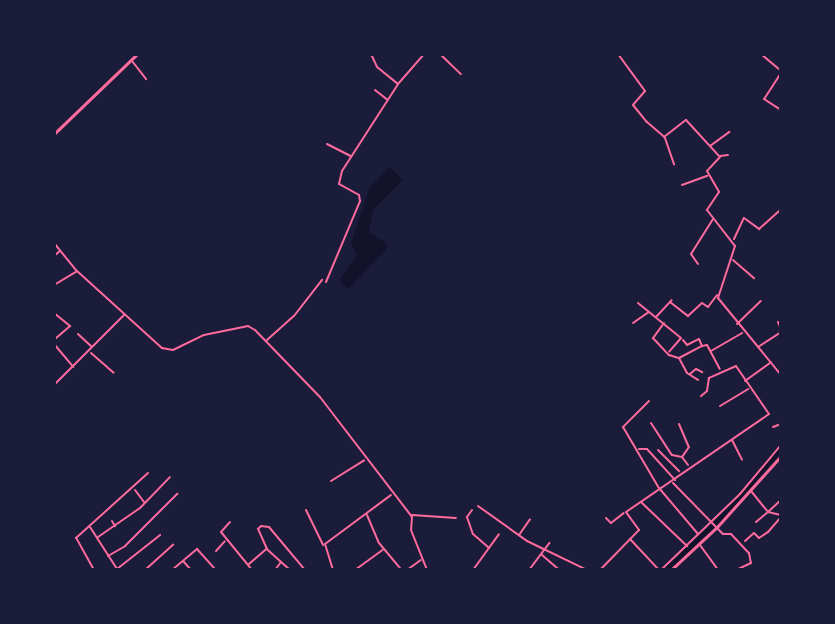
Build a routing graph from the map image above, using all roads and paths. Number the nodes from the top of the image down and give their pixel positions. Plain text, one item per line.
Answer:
1 (137, 54) edge
2 (372, 54) edge
3 (440, 54) edge
4 (618, 54) edge
5 (761, 54) edge
6 (421, 55) edge
7 (131, 60) junction
8 (781, 72) edge
9 (461, 74) dead end
10 (146, 79) dead end
11 (398, 84) junction
12 (375, 90) dead end
13 (388, 100) junction
14 (781, 110) edge
15 (729, 132) dead end
16 (54, 134) edge
17 (664, 137) junction
18 (327, 144) dead end
19 (709, 147) junction
20 (728, 155) dead end
21 (352, 156) junction
22 (719, 157) junction
23 (674, 164) dead end
24 (708, 175) junction
25 (682, 185) dead end
26 (781, 209) edge
27 (713, 218) junction
28 (733, 240) junction
29 (54, 243) edge
30 (61, 250) junction
31 (54, 256) edge
32 (732, 259) junction
33 (698, 264) dead end
34 (77, 271) junction
35 (754, 278) dead end
36 (322, 280) dead end
37 (326, 282) dead end
38 (54, 285) edge
39 (718, 295) junction
40 (761, 301) dead end
41 (638, 303) dead end
42 (649, 312) junction
43 (54, 313) edge
44 (124, 315) junction
45 (656, 317) junction
46 (778, 322) dead end
47 (633, 323) dead end
48 (664, 323) junction
49 (736, 325) junction
50 (781, 330) edge
51 (743, 333) junction
52 (78, 334) dead end
53 (681, 338) junction
54 (266, 340) junction
55 (54, 342) edge
56 (92, 346) junction
57 (702, 346) junction
58 (758, 348) junction
59 (710, 351) junction
60 (90, 352) junction
61 (667, 354) junction
62 (679, 358) junction
63 (771, 362) junction
64 (73, 368) junction
65 (721, 370) junction
66 (702, 372) dead end
67 (114, 373) dead end
68 (690, 374) junction
69 (781, 375) edge
70 (698, 380) dead end
71 (744, 382) junction
72 (54, 385) edge
73 (749, 388) junction
74 (701, 396) dead end
75 (649, 401) dead end
76 (720, 406) dead end
77 (651, 424) dead end
78 (679, 424) dead end
79 (781, 425) edge
80 (773, 427) dead end
81 (732, 440) junction
82 (781, 445) edge
83 (638, 450) junction
84 (658, 450) dead end
85 (777, 456) edge
86 (682, 457) junction
87 (365, 460) junction
88 (743, 460) dead end
89 (689, 466) junction
90 (764, 471) junction
91 (680, 472) junction
92 (148, 473) dead end
93 (170, 477) dead end
94 (331, 481) dead end
95 (674, 481) junction
96 (134, 488) junction
97 (659, 488) junction
98 (751, 491) junction
99 (177, 494) dead end
100 (391, 495) junction
101 (781, 500) edge
102 (640, 501) junction
103 (145, 503) junction
104 (478, 506) dead end
105 (306, 510) dead end
106 (471, 510) dead end
107 (626, 512) junction
108 (768, 512) junction
109 (366, 515) junction
110 (411, 516) junction
111 (781, 516) edge
112 (456, 518) dead end
113 (606, 518) dead end
114 (530, 519) dead end
115 (112, 520) dead end
116 (230, 522) dead end
117 (756, 522) dead end
118 (714, 525) junction
119 (90, 526) junction
120 (116, 527) junction
121 (499, 534) dead end
122 (160, 535) dead end
123 (519, 536) junction
124 (98, 537) junction
125 (630, 538) junction
126 (699, 539) junction
127 (226, 540) junction
128 (745, 541) dead end
129 (549, 543) dead end
130 (173, 545) dead end
131 (324, 545) junction
132 (687, 546) junction
133 (267, 548) junction
134 (489, 548) junction
135 (545, 548) junction
136 (383, 549) junction
137 (216, 551) dead end
138 (541, 554) junction
139 (108, 556) junction
140 (422, 559) junction
141 (183, 560) junction
142 (281, 562) junction
143 (248, 564) junction
144 (333, 569) edge
145 (672, 569) edge
146 (94, 570) edge
147 (117, 570) edge
148 (145, 570) edge
149 (172, 570) edge
150 (191, 570) edge
151 (216, 570) edge
152 (252, 570) edge
153 (275, 570) edge
154 (290, 570) edge
155 (305, 570) edge
156 (344, 570) edge
157 (355, 570) edge
158 (402, 570) edge
159 (407, 570) edge
160 (427, 570) edge
161 (473, 570) edge
162 (529, 570) edge
163 (559, 570) edge
164 (587, 570) edge
165 (600, 570) edge
166 (660, 570) edge
167 (718, 570) edge
168 (736, 570) edge

1 - 7 main road
2 - 11 street
3 - 9 street
4 - 17 street
5 - 8 street
6 - 11 street
7 - 10 street
7 - 16 main road
8 - 14 street
11 - 13 street
12 - 13 street
13 - 21 street
15 - 19 street
17 - 19 street
17 - 23 street
18 - 21 street
19 - 22 street
20 - 22 street
21 - 37 street
22 - 24 street
24 - 25 street
24 - 27 street
26 - 28 street
27 - 28 street
27 - 33 street
28 - 32 street
29 - 30 street
30 - 31 street
30 - 34 street
32 - 35 street
32 - 39 street
34 - 38 street
34 - 44 street
36 - 54 street
39 - 45 street
39 - 49 street
40 - 49 street
41 - 42 street
42 - 45 street
42 - 47 street
43 - 55 street
44 - 54 street
44 - 56 street
45 - 48 street
46 - 50 street
48 - 53 street
48 - 61 street
49 - 51 street
50 - 58 street
51 - 58 street
51 - 59 street
52 - 56 street
53 - 57 street
53 - 61 street
54 - 87 street
55 - 64 street
56 - 60 street
57 - 59 street
57 - 62 street
58 - 63 street
59 - 65 street
60 - 64 street
60 - 67 street
61 - 62 street
62 - 68 street
63 - 69 street
63 - 71 street
64 - 72 street
65 - 71 street
65 - 74 street
66 - 68 street
68 - 70 street
71 - 73 street
73 - 76 street
73 - 81 street
75 - 83 street
77 - 86 street
78 - 86 street
79 - 80 street
81 - 88 street
81 - 89 street
82 - 85 street
83 - 95 street
83 - 97 street
84 - 91 street
85 - 90 main road
86 - 89 street
87 - 94 street
87 - 100 street
89 - 91 street
90 - 98 main road
90 - 118 street
91 - 95 street
92 - 96 street
93 - 103 street
95 - 97 street
95 - 118 street
96 - 103 street
96 - 119 street
97 - 102 street
97 - 126 street
98 - 108 street
98 - 118 main road
99 - 139 street
100 - 109 street
100 - 110 street
101 - 108 street
102 - 107 street
102 - 132 street
103 - 120 street
104 - 123 street
105 - 131 street
106 - 134 street
107 - 113 street
107 - 125 street
108 - 111 street
108 - 117 street
109 - 131 street
109 - 136 street
110 - 112 street
110 - 140 street
111 - 128 street
114 - 123 street
115 - 120 street
116 - 127 street
118 - 126 main road
118 - 126 street
118 - 168 street
119 - 124 street
119 - 146 street
120 - 124 street
121 - 134 street
122 - 147 street
123 - 135 street
124 - 139 street
125 - 165 street
125 - 166 street
126 - 132 street
126 - 145 main road
126 - 167 street
127 - 137 street
127 - 143 street
129 - 135 street
130 - 148 street
131 - 144 street
132 - 166 street
133 - 142 street
133 - 143 street
133 - 155 street
134 - 161 street
135 - 138 street
135 - 164 street
136 - 157 street
136 - 158 street
138 - 162 street
138 - 163 street
139 - 147 street
140 - 159 street
140 - 160 street
141 - 149 street
141 - 150 street
141 - 151 street
142 - 153 street
142 - 154 street
143 - 152 street
144 - 156 street

